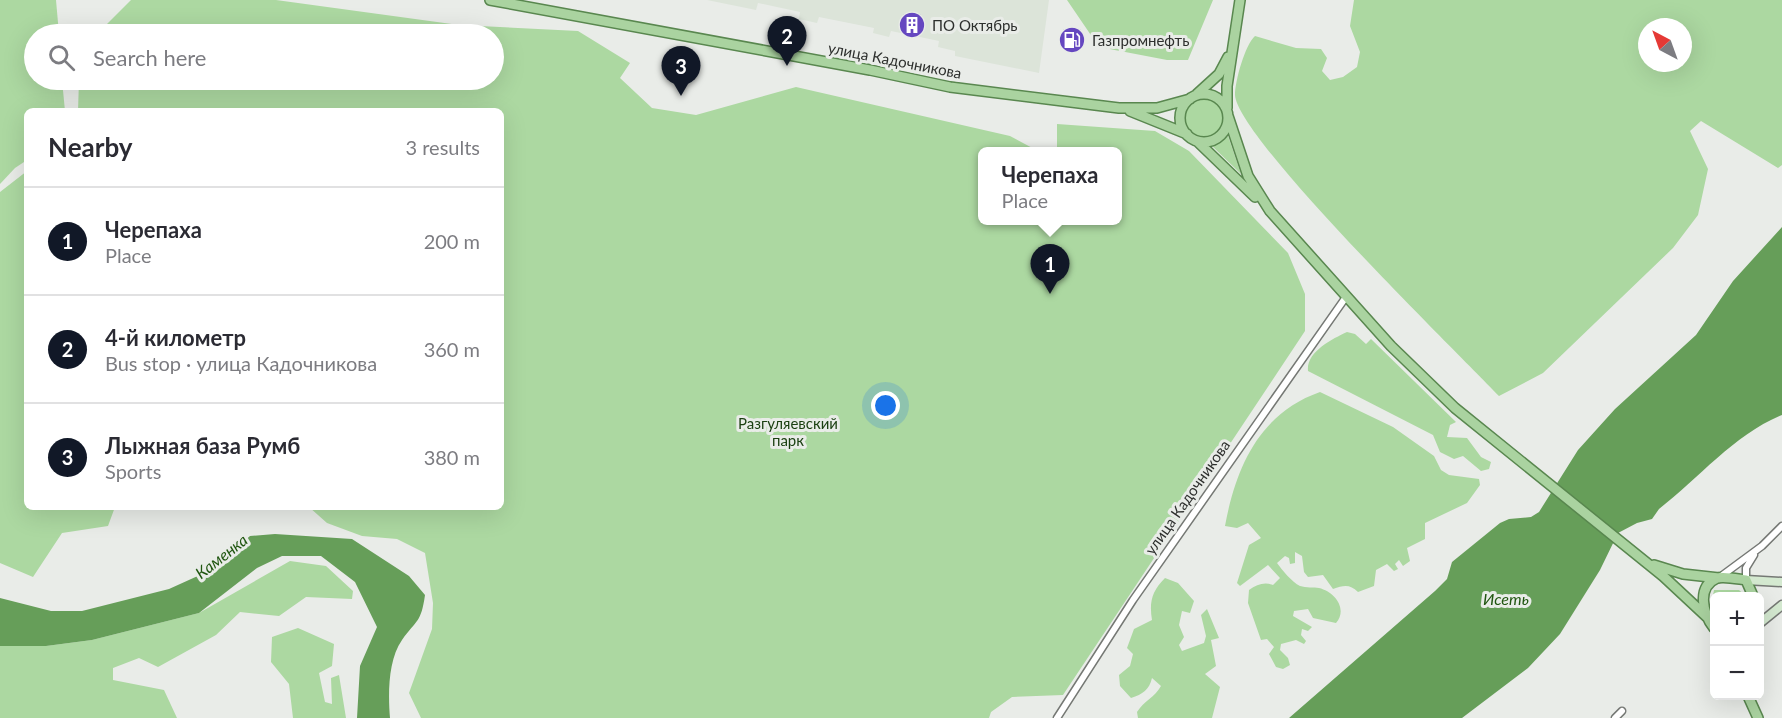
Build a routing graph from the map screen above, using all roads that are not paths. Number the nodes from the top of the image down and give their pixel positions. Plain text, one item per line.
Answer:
1 (490, 0) edge
2 (1240, 0) edge
3 (1232, 47) junction
4 (1192, 97) junction
5 (1119, 108) junction
6 (1228, 114) junction
7 (1187, 135) junction
8 (1197, 141) junction
9 (1270, 211) junction
10 (1346, 297) junction
11 (1782, 526) edge
12 (1762, 546) junction
13 (1632, 552) junction
14 (1719, 578) junction
15 (1746, 580) junction
16 (1782, 582) edge
17 (1751, 592) edge
18 (1782, 605) edge
19 (1710, 618) edge
20 (1764, 620) edge
21 (1710, 623) edge
22 (1750, 700) edge
23 (1057, 718) edge
24 (1615, 718) edge
25 (1624, 718) edge
26 (1758, 718) edge

1 - 5 main road, улица Кадочникова
2 - 3 main road
3 - 4 main road
3 - 6 main road
4 - 5 main road
4 - 6 main road
4 - 7 main road
5 - 7 main road
6 - 8 main road
6 - 9 main road
7 - 8 main road
8 - 9 main road
9 - 10 main road
10 - 13 main road
10 - 23 street, улица Кадочникова
11 - 12 street
12 - 14 street
12 - 15 street
13 - 14 main road
13 - 21 main road
14 - 15 main road
14 - 19 main road
15 - 16 main road
15 - 17 main road
18 - 20 main road
22 - 26 main road
24 - 25 street

